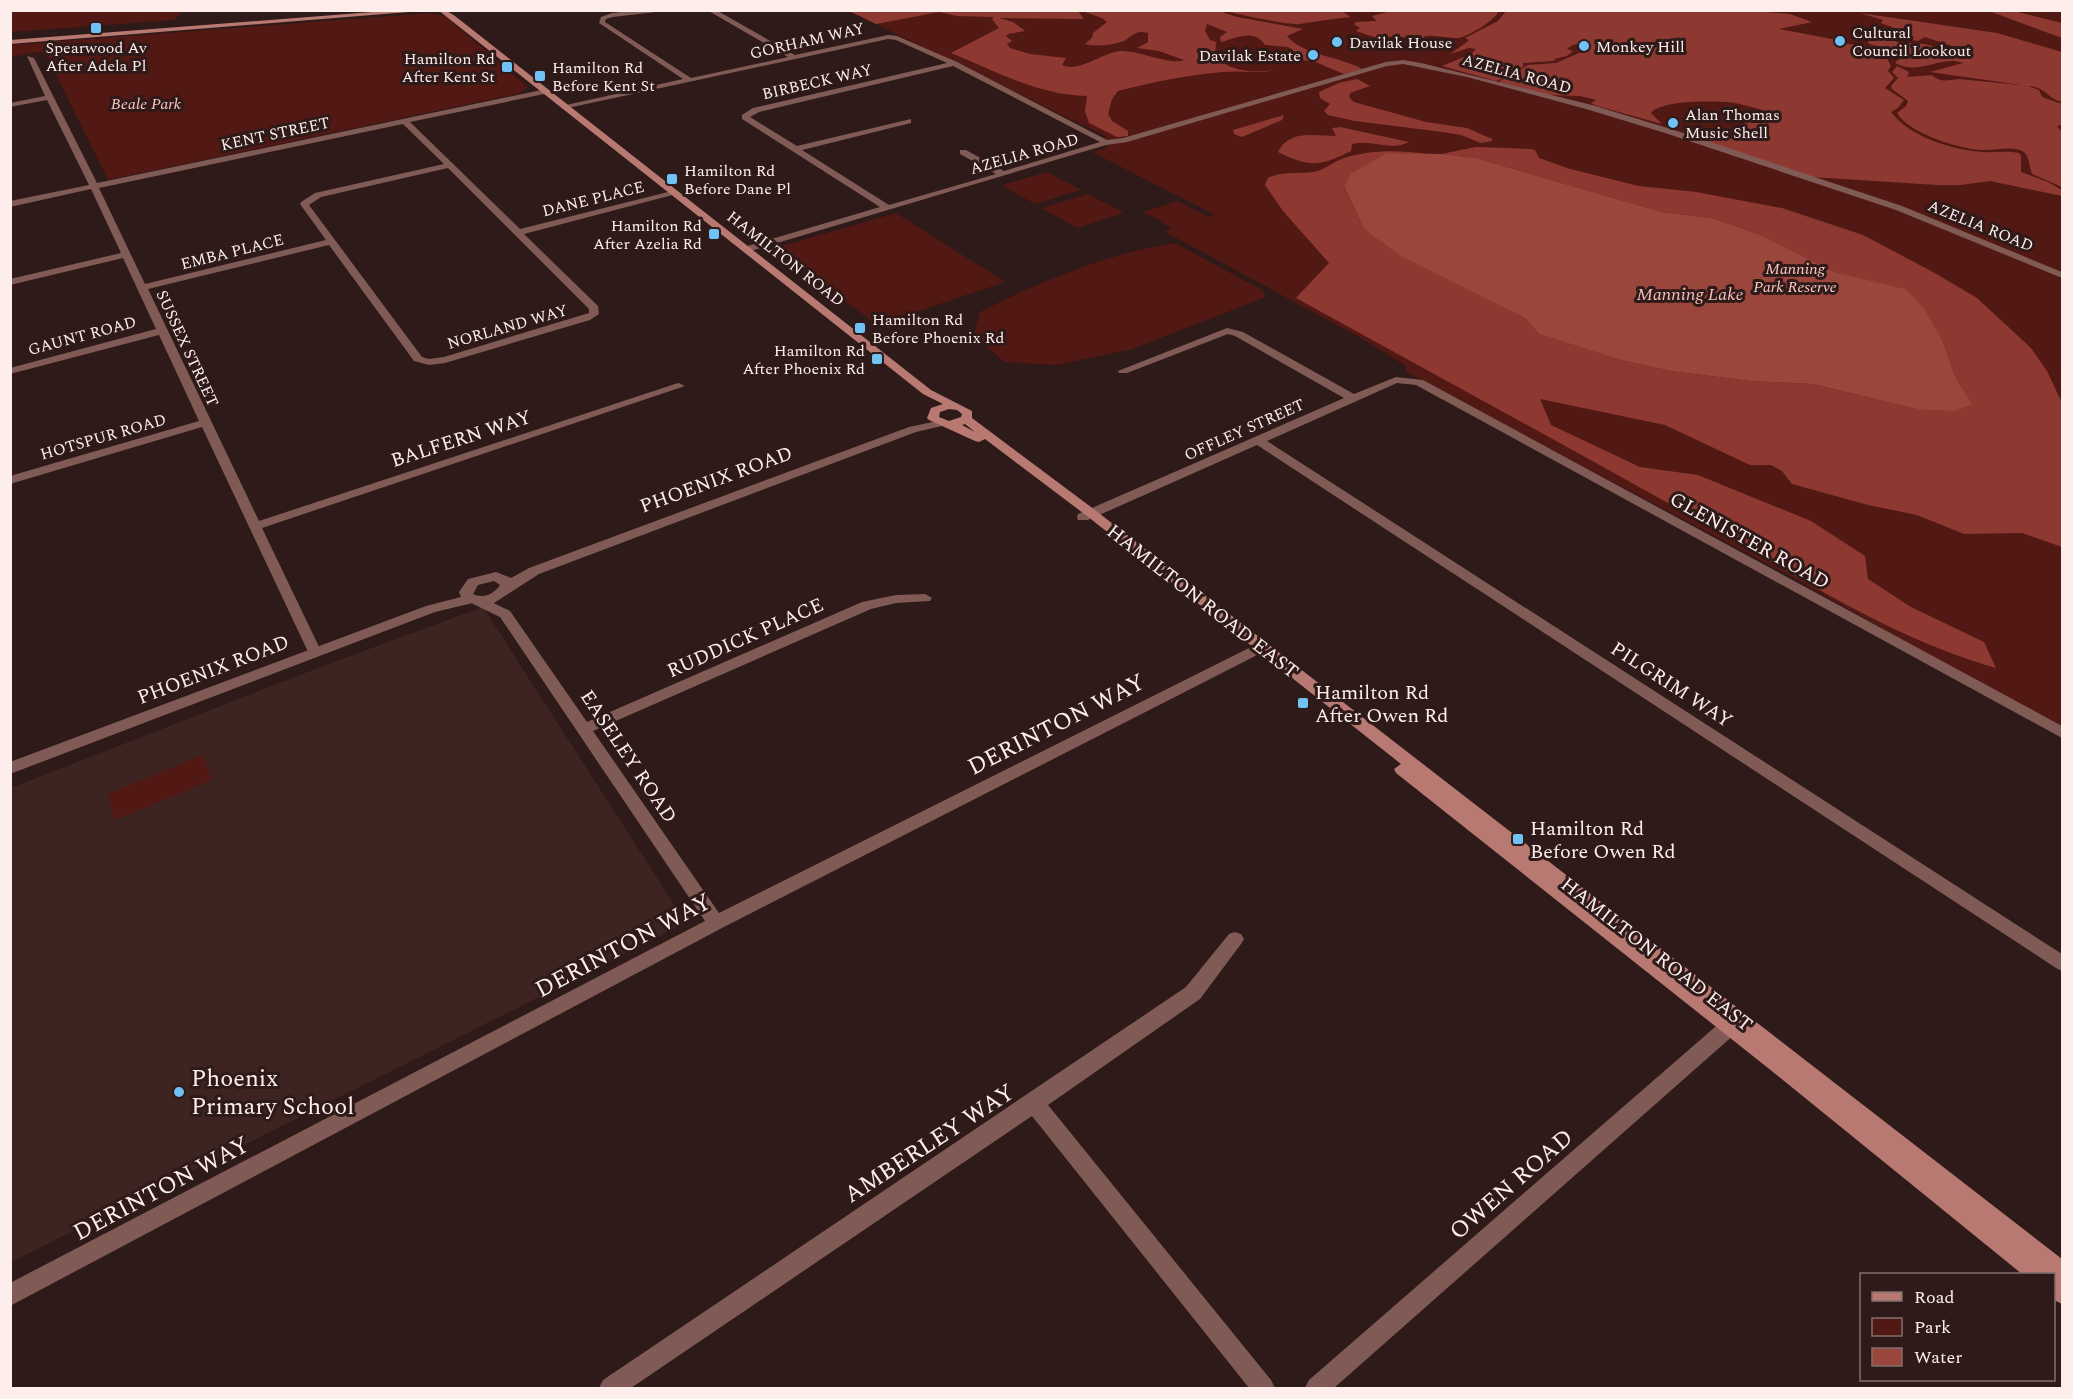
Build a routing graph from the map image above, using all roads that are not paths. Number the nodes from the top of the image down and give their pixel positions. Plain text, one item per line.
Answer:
1 (361, 10) edge
2 (433, 10) edge
3 (447, 10) edge
4 (670, 10) edge
5 (710, 10) edge
6 (441, 11) edge
7 (454, 14) edge
8 (10, 36) edge
9 (10, 42) edge
10 (792, 56) junction
11 (30, 58) dead end
12 (954, 64) junction
13 (689, 80) junction
14 (546, 91) junction
15 (50, 98) junction
16 (10, 105) edge
17 (566, 107) junction
18 (405, 121) junction
19 (908, 121) dead end
20 (1104, 143) junction
21 (796, 149) junction
22 (963, 152) dead end
23 (450, 165) junction
24 (1003, 174) junction
25 (94, 186) junction
26 (676, 193) junction
27 (10, 204) edge
28 (886, 207) junction
29 (517, 232) junction
30 (331, 242) junction
31 (747, 249) junction
32 (125, 255) junction
33 (2062, 275) edge
34 (10, 282) edge
35 (141, 288) junction
36 (161, 331) junction
37 (10, 370) edge
38 (1123, 370) dead end
39 (1419, 382) joint
40 (679, 386) dead end
41 (927, 392) junction
42 (1352, 399) junction
43 (955, 406) junction
44 (945, 419) junction
45 (205, 423) junction
46 (1259, 441) junction
47 (10, 480) edge
48 (1087, 515) junction
49 (255, 526) junction
50 (534, 571) junction
51 (496, 576) junction
52 (505, 590) junction
53 (472, 596) junction
54 (925, 598) dead end
55 (506, 614) junction
56 (1257, 649) junction
57 (315, 652) junction
58 (586, 728) junction
59 (2062, 733) edge
60 (10, 768) edge
61 (717, 923) junction
62 (1234, 939) dead end
63 (2062, 963) edge
64 (1734, 1023) junction
65 (1034, 1103) junction
66 (2062, 1272) edge
67 (2037, 1273) edge
68 (10, 1295) edge
69 (611, 1389) edge
70 (1263, 1389) edge
71 (1317, 1389) edge

1 - 8 main road
2 - 6 main road
2 - 9 main road
3 - 6 main road
4 - 13 street
5 - 10 street
6 - 7 main road, HAMILTON ROAD
7 - 14 main road, HAMILTON ROAD
10 - 12 street, GORHAM WAY
10 - 13 street, GORHAM WAY
11 - 15 street, SUSSEX STREET
12 - 20 street, GORHAM WAY
12 - 21 street, BIRBECK WAY
13 - 17 street, GORHAM WAY
14 - 17 main road, HAMILTON ROAD
14 - 18 street, KENT STREET
15 - 16 street
15 - 25 street, SUSSEX STREET
17 - 26 main road, HAMILTON ROAD
18 - 23 street, NORLAND WAY
18 - 25 street, KENT STREET
19 - 21 street
20 - 24 street, AZELIA ROAD
20 - 33 street, AZELIA ROAD
21 - 28 street, BIRBECK WAY
22 - 24 street
23 - 29 street, NORLAND WAY
23 - 30 street, NORLAND WAY
24 - 28 street, AZELIA ROAD
25 - 27 street, KENT STREET
25 - 32 street, SUSSEX STREET
26 - 29 street, DANE PLACE
26 - 31 main road, HAMILTON ROAD
28 - 31 street, AZELIA ROAD
29 - 30 street, NORLAND WAY
30 - 35 street, EMBA PLACE
31 - 41 main road, HAMILTON ROAD
32 - 34 street
32 - 35 street, SUSSEX STREET
35 - 36 street, SUSSEX STREET
36 - 37 street, GAUNT ROAD
36 - 45 street, SUSSEX STREET
38 - 42 street
39 - 42 street, OFFLEY STREET
39 - 59 street, GLENISTER ROAD
40 - 49 street, BALFERN WAY
41 - 43 main road, HAMILTON ROAD
41 - 44 main road
42 - 46 street, OFFLEY STREET
43 - 44 main road
43 - 44 main road
44 - 48 main road, HAMILTON ROAD EAST
44 - 50 street, PHOENIX ROAD
45 - 47 street, HOTSPUR ROAD
45 - 49 street, SUSSEX STREET
46 - 48 street, OFFLEY STREET
46 - 63 street, PILGRIM WAY
48 - 56 main road, HAMILTON ROAD EAST
49 - 57 street, SUSSEX STREET
50 - 51 street, PHOENIX ROAD
50 - 52 street, PHOENIX ROAD
51 - 52 street
51 - 53 street, PHOENIX ROAD
52 - 53 street, PHOENIX ROAD
52 - 55 street, EASELEY ROAD
53 - 55 street
53 - 57 street, PHOENIX ROAD
54 - 58 street, RUDDICK PLACE
55 - 58 street, EASELEY ROAD
56 - 61 street, DERINTON WAY
56 - 64 main road, HAMILTON ROAD EAST
57 - 60 street, PHOENIX ROAD
58 - 61 street, EASELEY ROAD
61 - 68 street, DERINTON WAY
62 - 65 street
64 - 66 main road, HAMILTON ROAD EAST
64 - 67 main road, HAMILTON ROAD EAST
64 - 71 street, OWEN ROAD
65 - 69 street, AMBERLEY WAY
65 - 70 street, AMBERLEY WAY

